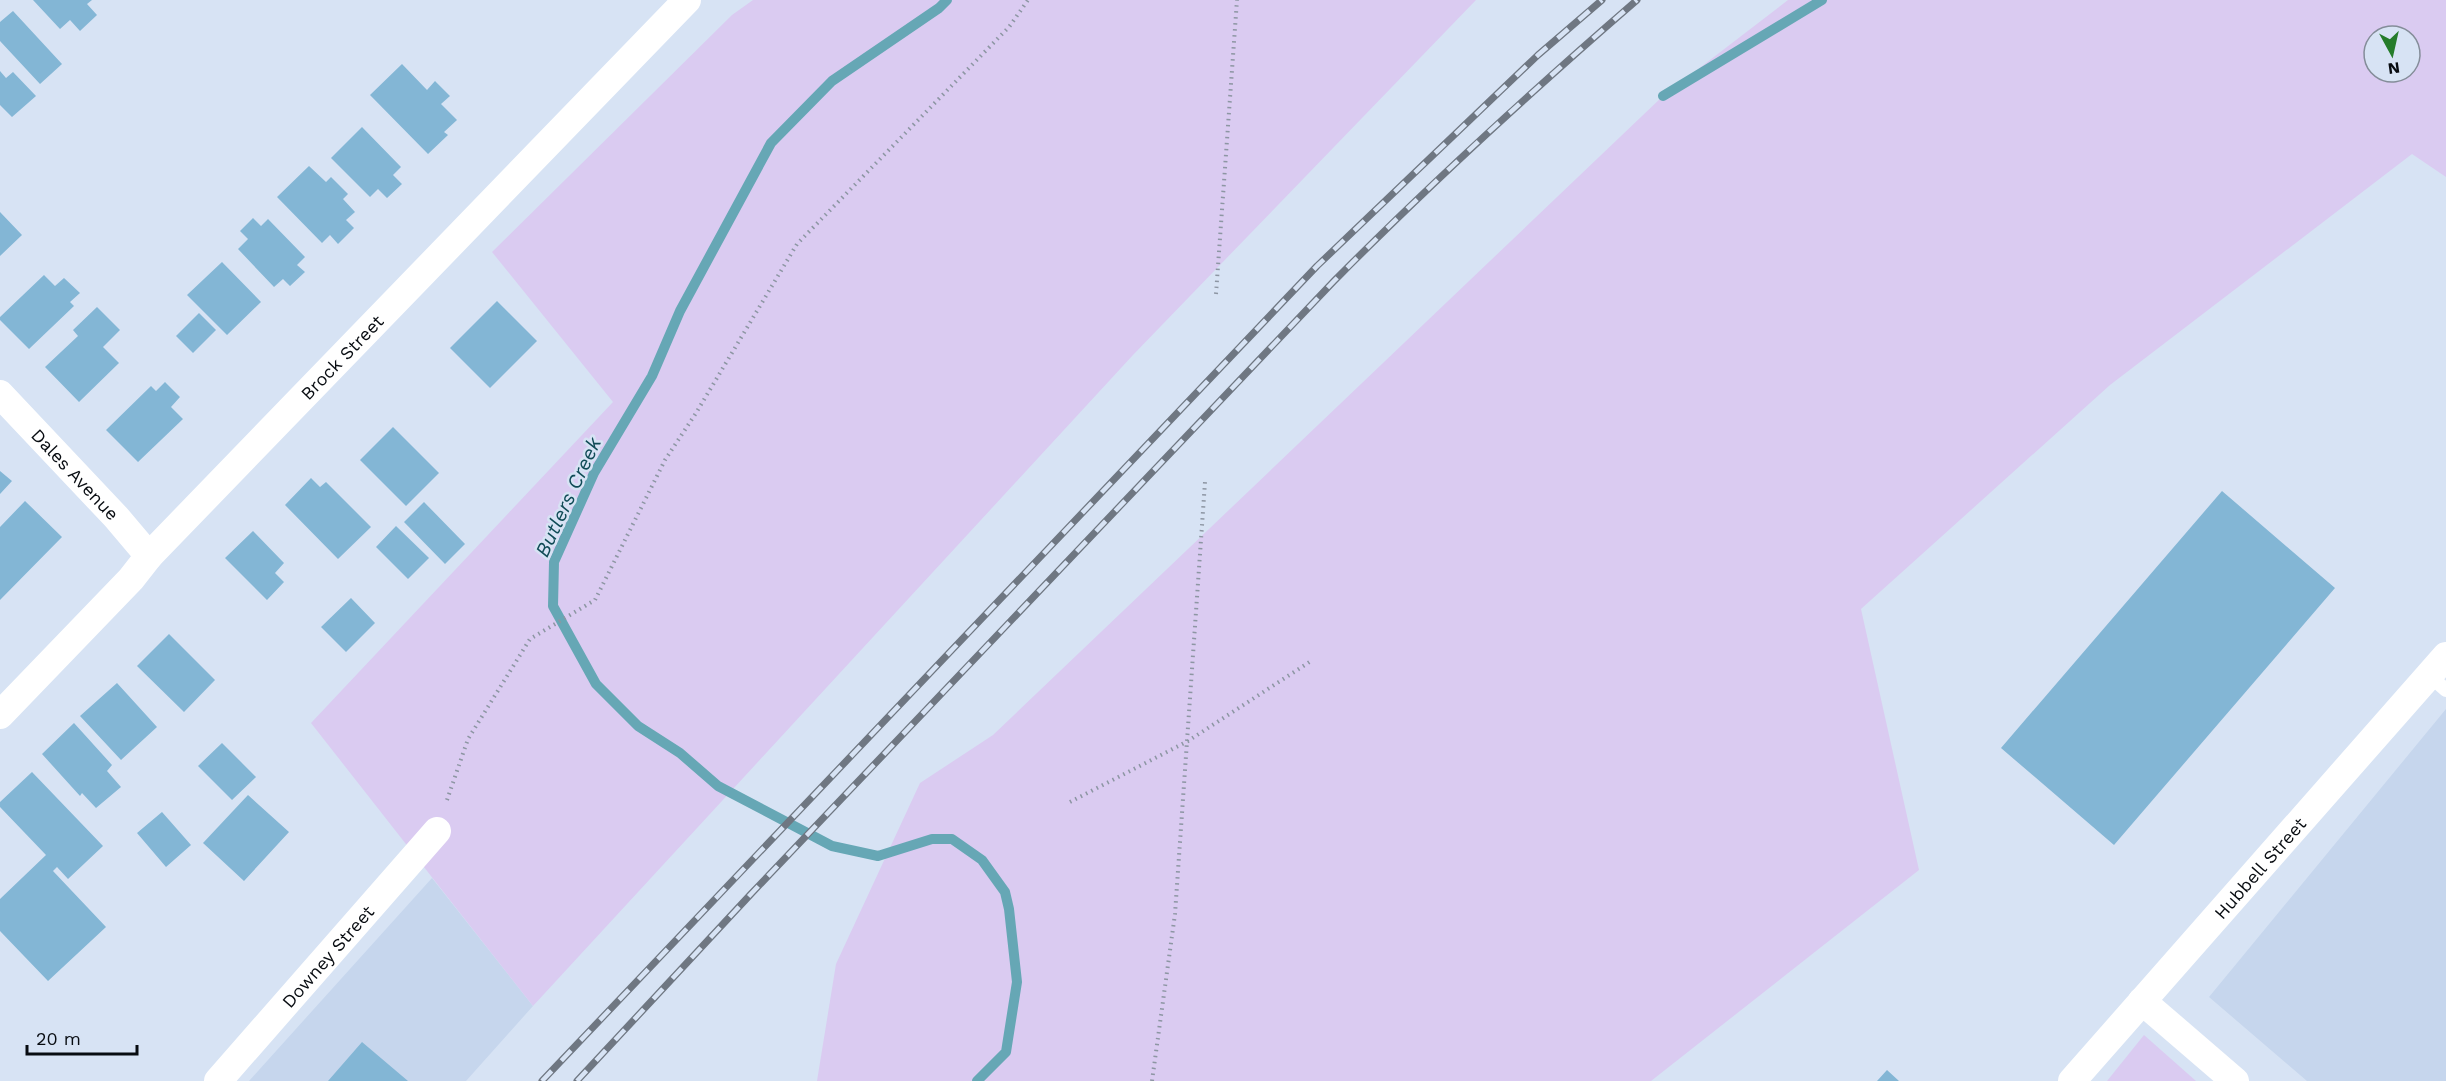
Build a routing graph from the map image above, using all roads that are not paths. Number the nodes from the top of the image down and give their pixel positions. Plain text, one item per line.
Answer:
1 (687, 0) edge
2 (0, 394) edge
3 (148, 556) junction
4 (2440, 673) edge
5 (0, 715) edge
6 (437, 831) road end
7 (2142, 1001) junction
8 (218, 1081) edge
9 (2072, 1081) edge
10 (2235, 1081) edge

1 - 3 street, Brock Street
2 - 3 street, Dales Avenue
3 - 5 street, Brock Street
4 - 7 street, Hubbell Street
6 - 8 street, Downey Street
7 - 9 street, Hubbell Street
7 - 10 street

